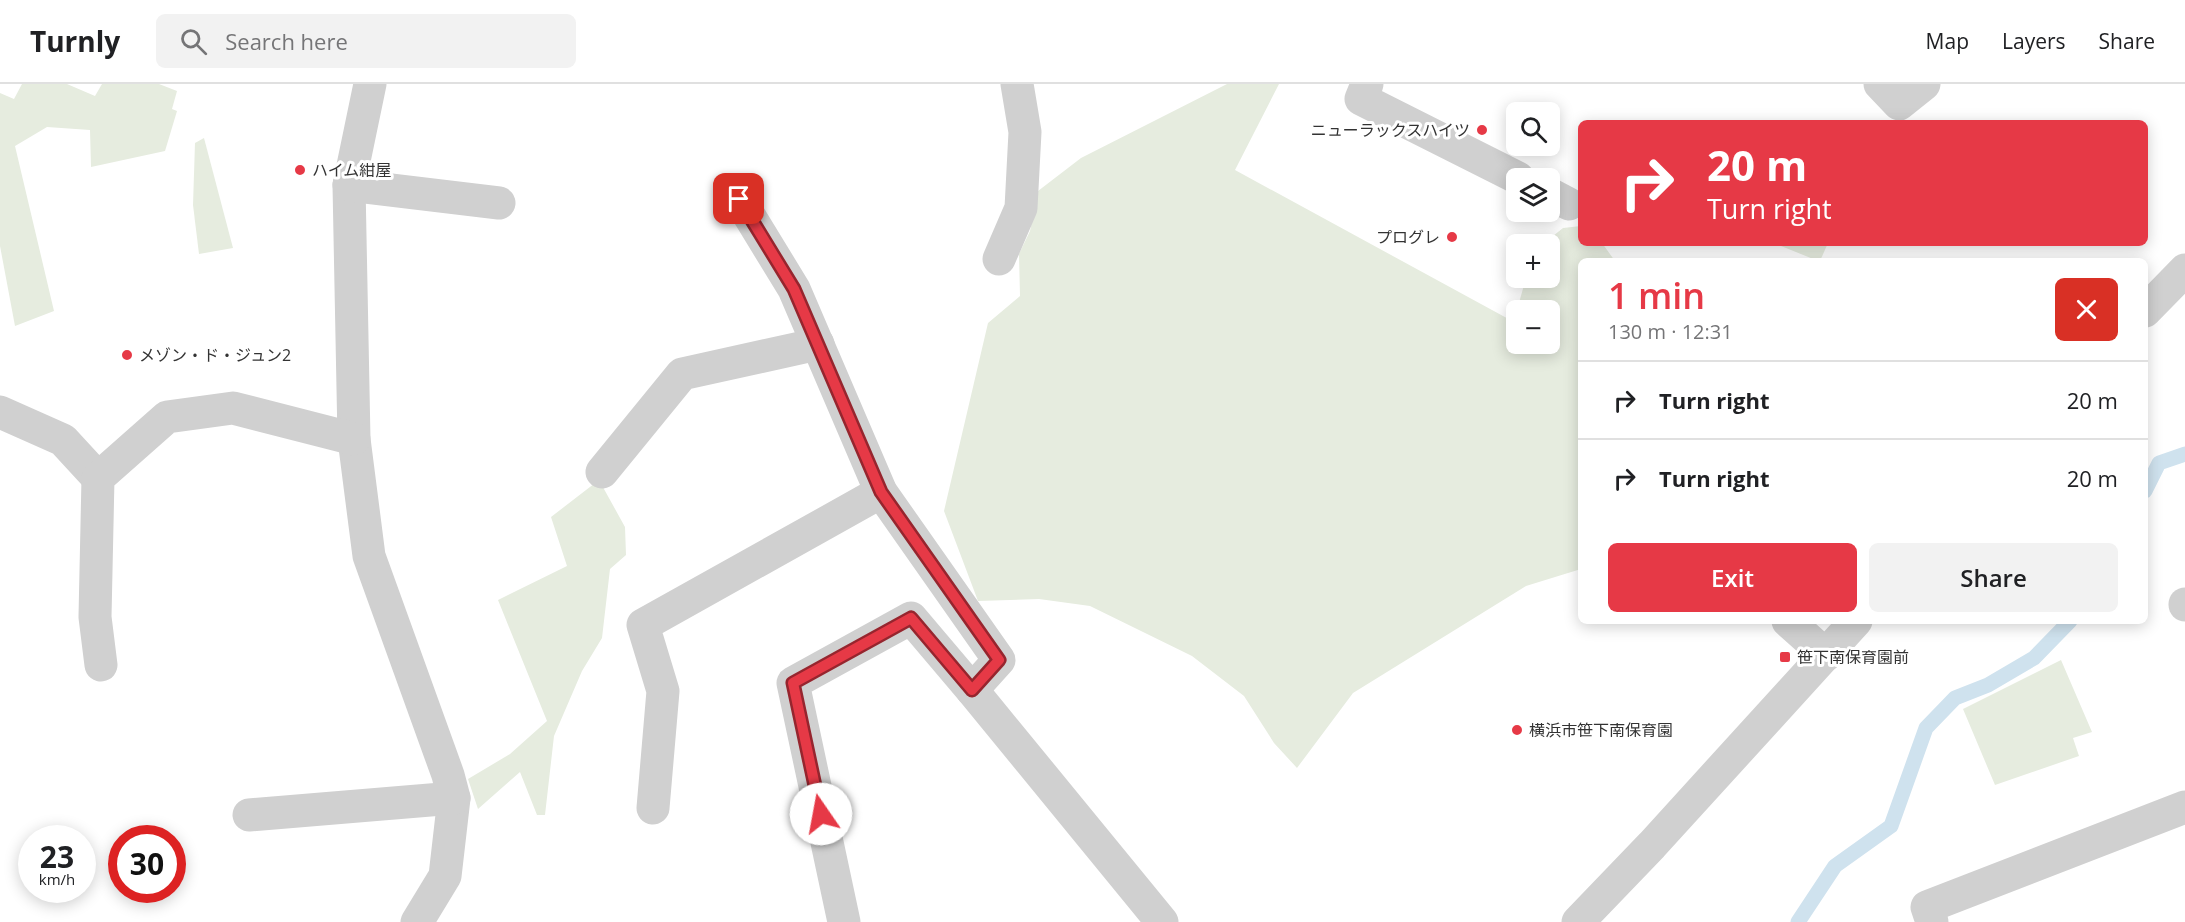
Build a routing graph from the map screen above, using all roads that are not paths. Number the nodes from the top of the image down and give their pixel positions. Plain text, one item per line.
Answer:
1 (370, 84) edge
2 (1017, 84) edge
3 (1367, 84) edge
4 (1880, 84) edge
5 (1924, 84) edge
6 (1506, 172) edge
7 (349, 185) junction
8 (739, 199) dead end
9 (499, 203) dead end
10 (999, 259) dead end
11 (2185, 270) edge
12 (2148, 308) edge
13 (818, 344) junction
14 (0, 412) edge
15 (354, 439) junction
16 (602, 472) dead end
17 (98, 478) junction
18 (881, 492) junction
19 (1791, 624) edge
20 (1853, 624) edge
21 (1826, 655) junction
22 (101, 665) dead end
23 (972, 690) junction
24 (454, 798) junction
25 (2185, 807) edge
26 (653, 808) dead end
27 (249, 815) dead end
28 (417, 922) edge
29 (844, 922) edge
30 (1162, 922) edge
31 (1578, 922) edge
32 (1932, 922) edge

1 - 7 street
2 - 10 street
3 - 6 street
4 - 5 street
7 - 9 street
7 - 15 street
8 - 13 street
11 - 12 street
13 - 16 street
13 - 18 street
14 - 17 street
15 - 17 street
15 - 24 street
17 - 22 street
18 - 23 street
18 - 26 street
19 - 21 street
20 - 21 street
21 - 31 street
23 - 29 street
23 - 30 street
24 - 27 street
24 - 28 street
25 - 32 street

